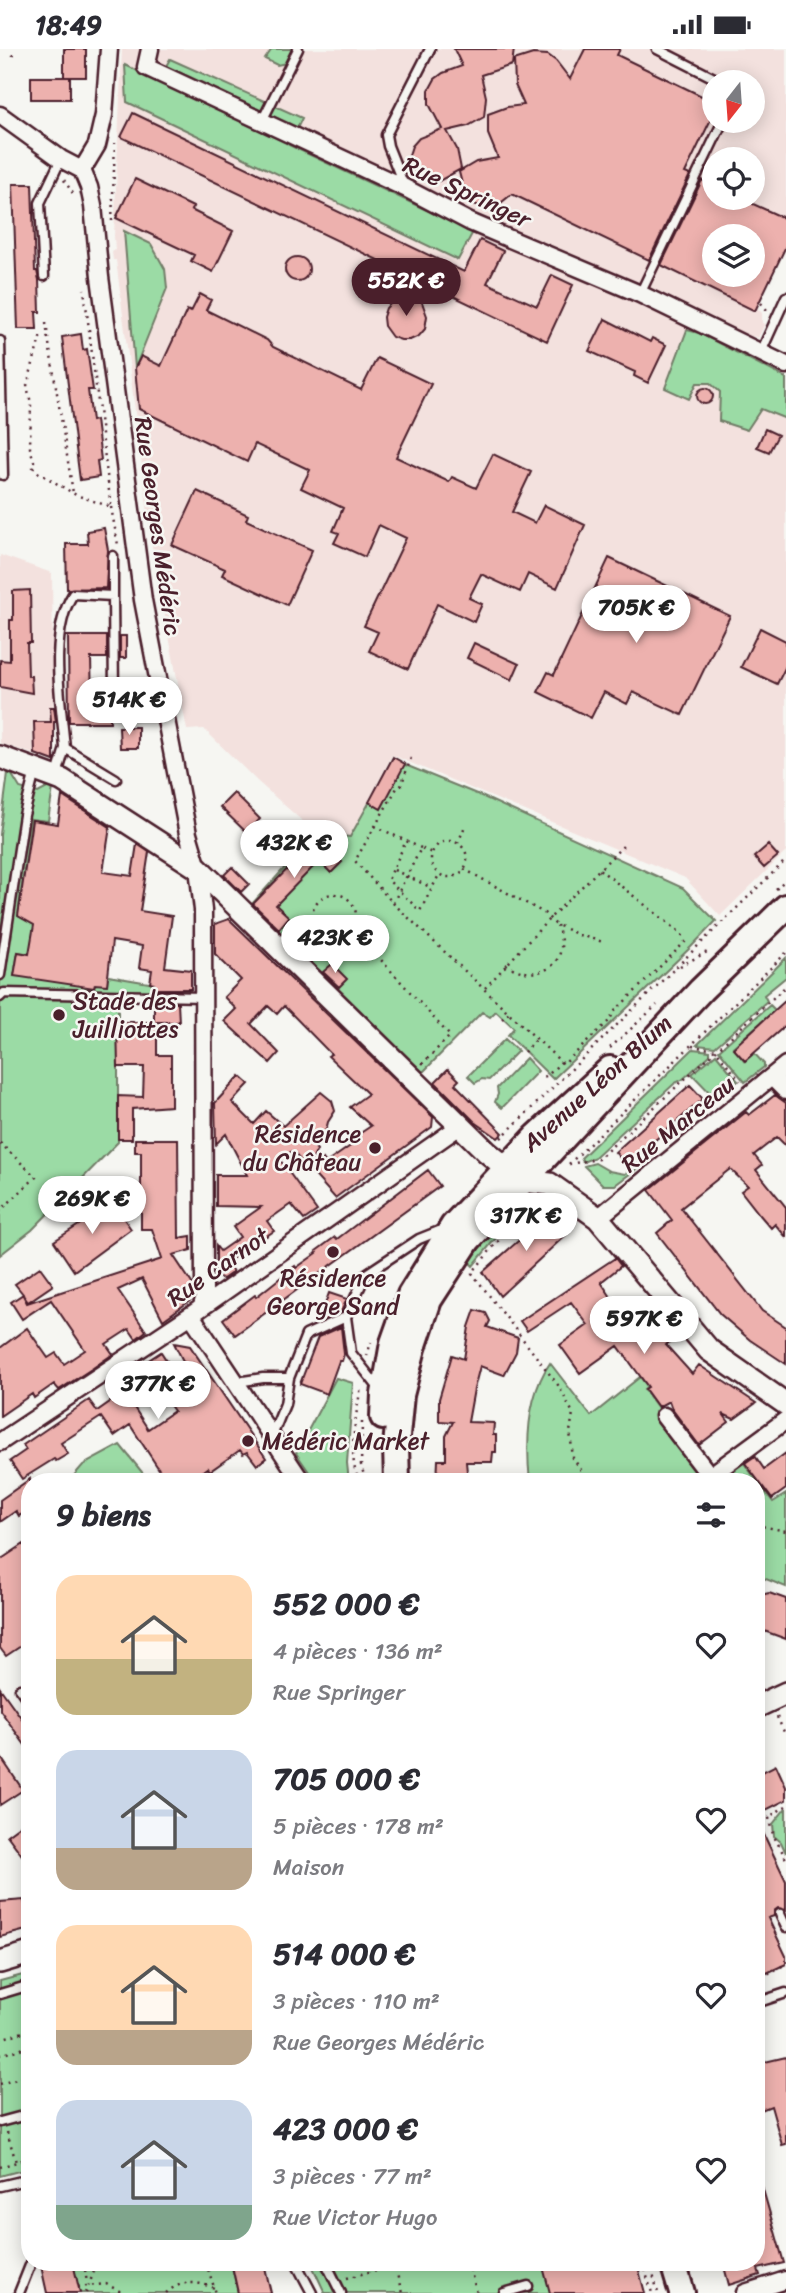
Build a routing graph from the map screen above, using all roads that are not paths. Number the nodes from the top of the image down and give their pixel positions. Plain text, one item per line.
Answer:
1 (109, 49) edge
2 (150, 49) edge
3 (298, 49) edge
4 (430, 49) edge
5 (657, 49) edge
6 (702, 72) edge
7 (0, 115) edge
8 (262, 121) junction
9 (717, 133) edge
10 (61, 159) junction
11 (82, 170) junction
12 (405, 188) junction
13 (44, 276) dead end
14 (640, 294) junction
15 (786, 297) edge
16 (782, 314) edge
17 (0, 341) edge
18 (761, 352) junction
19 (786, 365) edge
20 (3, 475) dead end
21 (113, 556) dead end
22 (113, 596) junction
23 (114, 694) dead end
24 (65, 748) junction
25 (0, 757) edge
26 (46, 774) junction
27 (116, 779) dead end
28 (198, 868) junction
29 (786, 907) edge
30 (0, 975) edge
31 (2, 995) edge
32 (204, 997) junction
33 (786, 1065) edge
34 (772, 1077) junction
35 (786, 1091) edge
36 (460, 1126) junction
37 (514, 1174) junction
38 (598, 1218) junction
39 (453, 1226) junction
40 (197, 1310) junction
41 (346, 1317) junction
42 (289, 1378) junction
43 (235, 1382) junction
44 (384, 1394) junction
45 (786, 1404) edge
46 (664, 1416) dead end
47 (786, 1420) edge
48 (272, 1436) junction
49 (0, 1442) edge
50 (296, 1473) edge
51 (381, 1473) edge
52 (397, 1473) edge
53 (708, 1473) edge
54 (714, 1473) edge
55 (786, 1693) edge
56 (765, 1702) edge
57 (780, 1914) dead end
58 (786, 1927) edge
59 (21, 1956) edge
60 (0, 1962) edge
61 (21, 1988) edge
62 (786, 1993) edge
63 (0, 1994) edge
64 (765, 2000) edge
65 (21, 2117) edge
66 (2, 2122) edge
67 (21, 2181) edge
68 (0, 2186) edge
69 (28, 2271) edge
70 (300, 2271) edge
71 (330, 2271) edge
72 (675, 2271) edge
73 (786, 2280) edge
74 (528, 2286) dead end
75 (19, 2293) edge
76 (312, 2293) edge
77 (341, 2293) edge
78 (504, 2293) edge
79 (682, 2293) edge
80 (745, 2293) edge

1 - 11 street
2 - 8 street, Rue Springer
3 - 8 lane
4 - 12 lane
5 - 6 lane
7 - 10 street
8 - 12 street, Rue Springer
9 - 14 lane
10 - 11 street
10 - 13 lane
11 - 28 street, Rue Georges Médéric
12 - 14 street, Rue Springer
14 - 18 street, Rue Springer
15 - 16 lane
16 - 18 lane
17 - 20 lane
18 - 19 street, Rue Springer
21 - 22 lane
22 - 23 lane
22 - 24 lane
24 - 26 lane
24 - 27 lane
25 - 26 street
26 - 28 street
26 - 30 lane
28 - 32 street, Rue Georges Médéric
28 - 36 street
29 - 37 main road, Avenue Léon Blum
30 - 31 lane
31 - 32 lane
32 - 40 street, Rue Georges Médéric
33 - 34 street, Rue Marceau
34 - 35 street
34 - 38 street, Rue Marceau
36 - 37 street
36 - 40 street, Rue Carnot
37 - 38 street
37 - 39 main road, Avenue Léon Blum
37 - 52 main road, Avenue Léon Blum
38 - 45 street
39 - 41 lane
39 - 44 main road, Avenue Léon Blum
40 - 43 street
40 - 49 street, Rue Carnot
41 - 42 lane
41 - 44 lane
42 - 43 lane
42 - 48 lane
43 - 48 street
44 - 51 main road, Avenue Léon Blum
46 - 53 street
47 - 54 street
48 - 50 street
55 - 56 street
57 - 58 lane
59 - 60 street
61 - 63 lane
62 - 64 lane
65 - 66 lane
67 - 68 lane
69 - 75 lane
70 - 76 lane
71 - 77 lane
72 - 79 main road
73 - 80 street
74 - 78 lane

